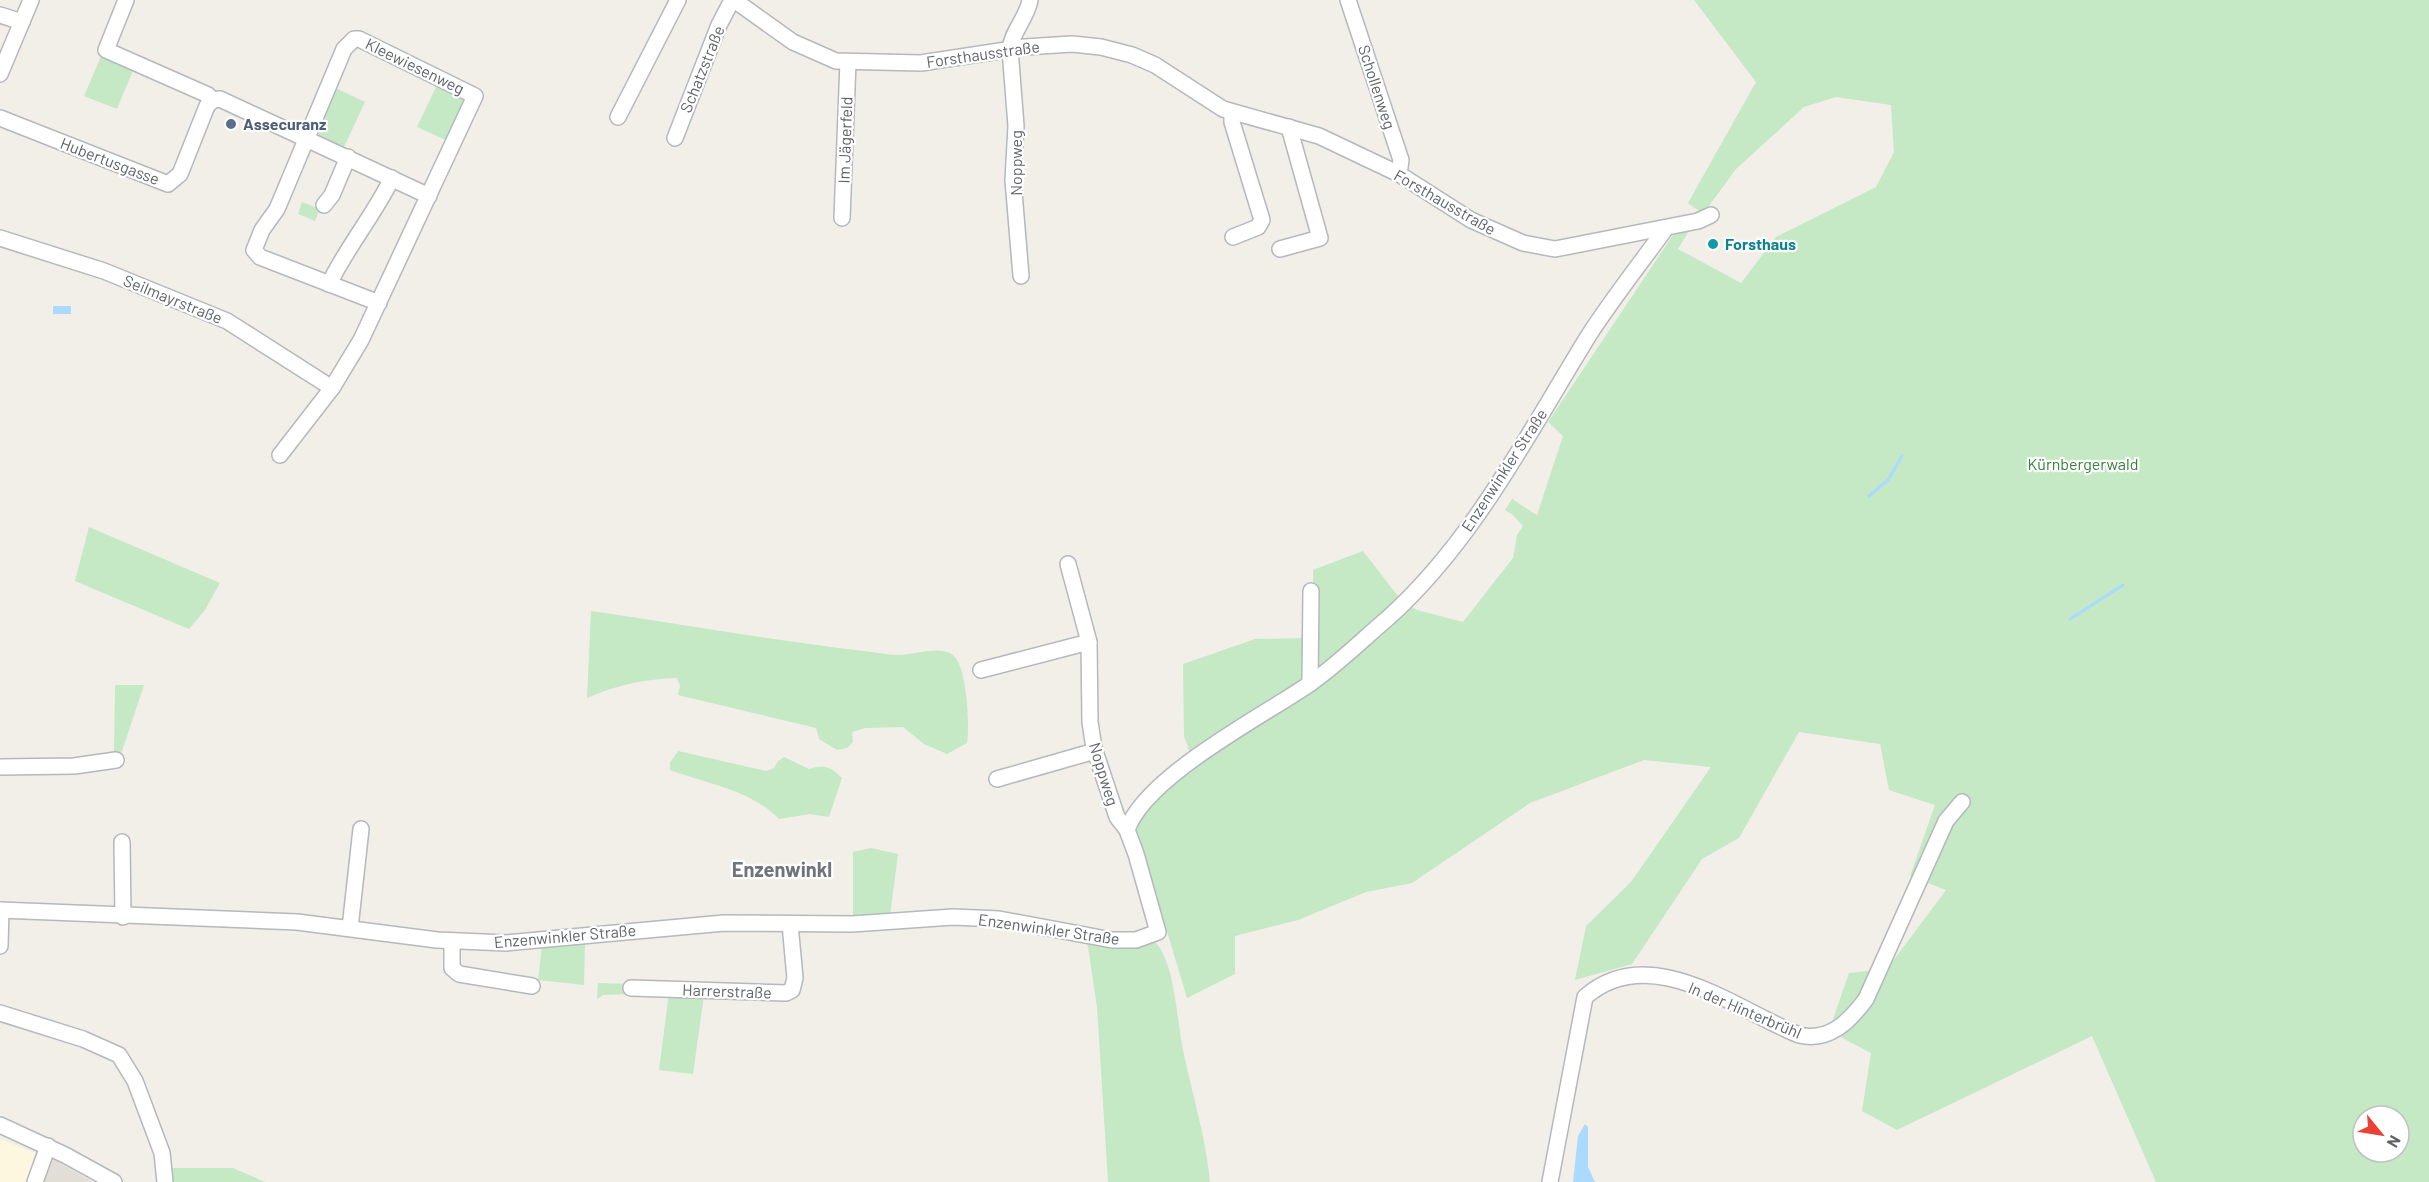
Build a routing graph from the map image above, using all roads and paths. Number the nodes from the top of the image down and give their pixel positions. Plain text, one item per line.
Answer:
1 (32, 0) edge
2 (126, 0) edge
3 (678, 0) edge
4 (733, 0) edge
5 (1030, 0) edge
6 (1348, 0) edge
7 (0, 15) edge
8 (22, 22) junction
9 (1010, 50) junction
10 (848, 62) junction
11 (0, 74) edge
12 (213, 100) junction
13 (1232, 113) junction
14 (618, 117) dead end
15 (0, 118) edge
16 (1289, 127) junction
17 (307, 138) junction
18 (675, 138) dead end
19 (348, 157) junction
20 (1399, 174) junction
21 (392, 178) junction
22 (429, 196) junction
23 (324, 205) dead end
24 (1711, 214) dead end
25 (842, 218) dead end
26 (1666, 228) junction
27 (1233, 237) dead end
28 (0, 238) edge
29 (1280, 249) dead end
30 (1021, 276) dead end
31 (329, 284) junction
32 (379, 303) junction
33 (332, 388) junction
34 (280, 455) dead end
35 (1068, 564) dead end
36 (1311, 591) dead end
37 (1089, 642) junction
38 (981, 670) dead end
39 (1310, 684) junction
40 (1095, 751) junction
41 (116, 760) dead end
42 (0, 767) edge
43 (997, 779) dead end
44 (1962, 802) dead end
45 (361, 829) dead end
46 (1127, 830) junction
47 (122, 842) dead end
48 (1, 910) edge
49 (123, 917) junction
50 (790, 924) junction
51 (351, 928) junction
52 (452, 941) junction
53 (0, 946) edge
54 (532, 986) dead end
55 (631, 988) dead end
56 (0, 1013) edge
57 (0, 1125) edge
58 (48, 1146) junction
59 (35, 1182) edge
60 (114, 1182) edge
61 (165, 1182) edge
62 (1550, 1182) edge

1 - 8 street
2 - 12 street
3 - 14 street
4 - 10 street, Forsthausstraße
4 - 18 street, Schatzstraße
5 - 9 street
6 - 20 street, Schollenweg
7 - 8 street
8 - 11 street
9 - 10 street, Forsthausstraße
9 - 13 street, Forsthausstraße
9 - 30 street, Noppweg
10 - 25 street, Im Jägerfeld
12 - 15 street, Hubertusgasse
12 - 17 street
13 - 16 street, Forsthausstraße
13 - 27 street
16 - 20 street, Forsthausstraße
16 - 29 street
17 - 19 street
17 - 22 street, Kleewiesenweg
17 - 31 street
19 - 21 street
19 - 23 street
20 - 26 street, Forsthausstraße
21 - 22 street
21 - 31 street
22 - 32 street
24 - 26 street, Forsthausstraße
26 - 39 street, Enzenwinkler Straße
28 - 33 street, Seilmayrstraße
31 - 32 street
32 - 33 street
33 - 34 street
35 - 37 street, Noppweg
36 - 39 street
37 - 38 street
37 - 40 street, Noppweg
39 - 46 street, Enzenwinkler Straße
40 - 43 street
40 - 46 street, Noppweg
41 - 42 street
44 - 62 street, In der Hinterbrühl
45 - 51 street
46 - 50 street, Enzenwinkler Straße
47 - 49 street
48 - 49 street, Enzenwinkler Straße
48 - 53 street
49 - 51 street, Enzenwinkler Straße
50 - 52 street, Enzenwinkler Straße
50 - 55 street, Harrerstraße
51 - 52 street, Enzenwinkler Straße
52 - 54 street
56 - 61 street
57 - 58 street
58 - 59 street
58 - 60 street

